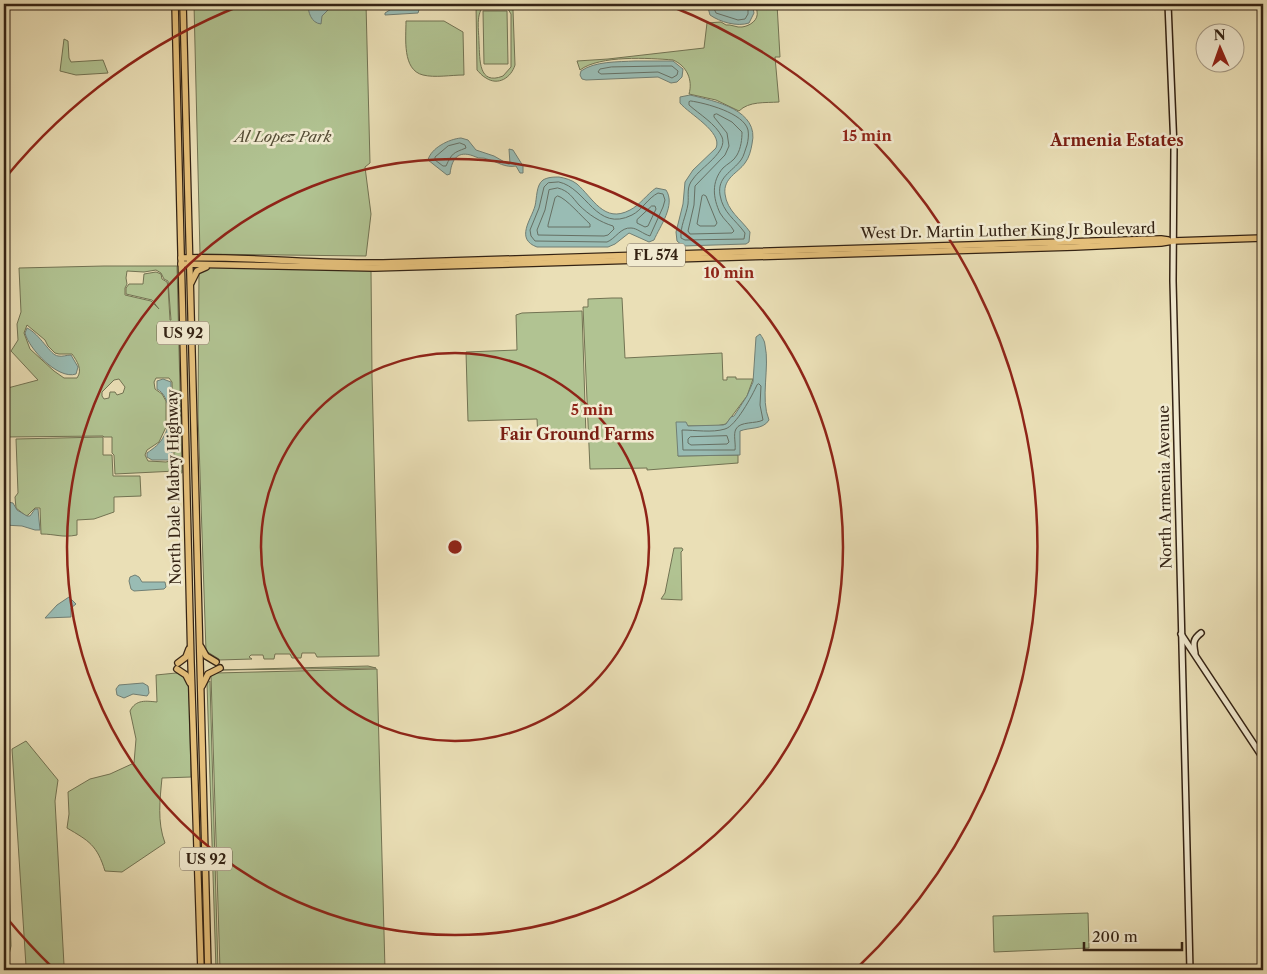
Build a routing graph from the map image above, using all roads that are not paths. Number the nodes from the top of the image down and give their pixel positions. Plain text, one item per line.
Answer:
1 (175, 4) edge
2 (183, 4) edge
3 (1168, 4) edge
4 (1263, 238) edge
5 (1173, 241) junction
6 (774, 253) junction
7 (181, 261) junction
8 (189, 261) junction
9 (210, 266) junction
10 (190, 285) junction
11 (187, 464) junction
12 (195, 464) junction
13 (1201, 633) dead end
14 (1181, 634) junction
15 (200, 644) junction
16 (191, 645) junction
17 (1195, 656) junction
18 (201, 688) junction
19 (192, 690) junction
20 (1263, 758) edge
21 (197, 836) junction
22 (205, 836) junction
23 (201, 970) edge
24 (208, 970) edge
25 (1190, 970) edge

1 - 7 main road, North Dale Mabry Highway / US 92
2 - 8 main road, North Dale Mabry Highway / US 92
3 - 5 main road, North Armenia Avenue
4 - 5 main road, FL 574
5 - 6 main road, West Dr. Martin Luther King Jr Boulevard / FL 574
5 - 14 main road, North Armenia Avenue
6 - 8 main road, FL 574
6 - 9 main road, FL 574
7 - 8 main road, FL 574
7 - 11 main road, North Dale Mabry Highway / US 92
8 - 9 main road, FL 574
8 - 10 main road, North Dale Mabry Highway / US 92
9 - 10 main road
10 - 12 main road, North Dale Mabry Highway / US 92
11 - 12 main road
11 - 16 main road, North Dale Mabry Highway / US 92
12 - 15 main road, North Dale Mabry Highway / US 92
13 - 17 main road
14 - 17 main road
14 - 25 main road, North Armenia Avenue
15 - 18 main road, North Dale Mabry Highway / US 92
15 - 18 main road
16 - 19 main road, North Dale Mabry Highway / US 92
16 - 19 main road
17 - 20 main road
18 - 22 main road, North Dale Mabry Highway / US 92
19 - 21 main road, North Dale Mabry Highway / US 92
21 - 22 main road
21 - 23 main road, North Dale Mabry Highway / US 92
22 - 24 main road, North Dale Mabry Highway / US 92

